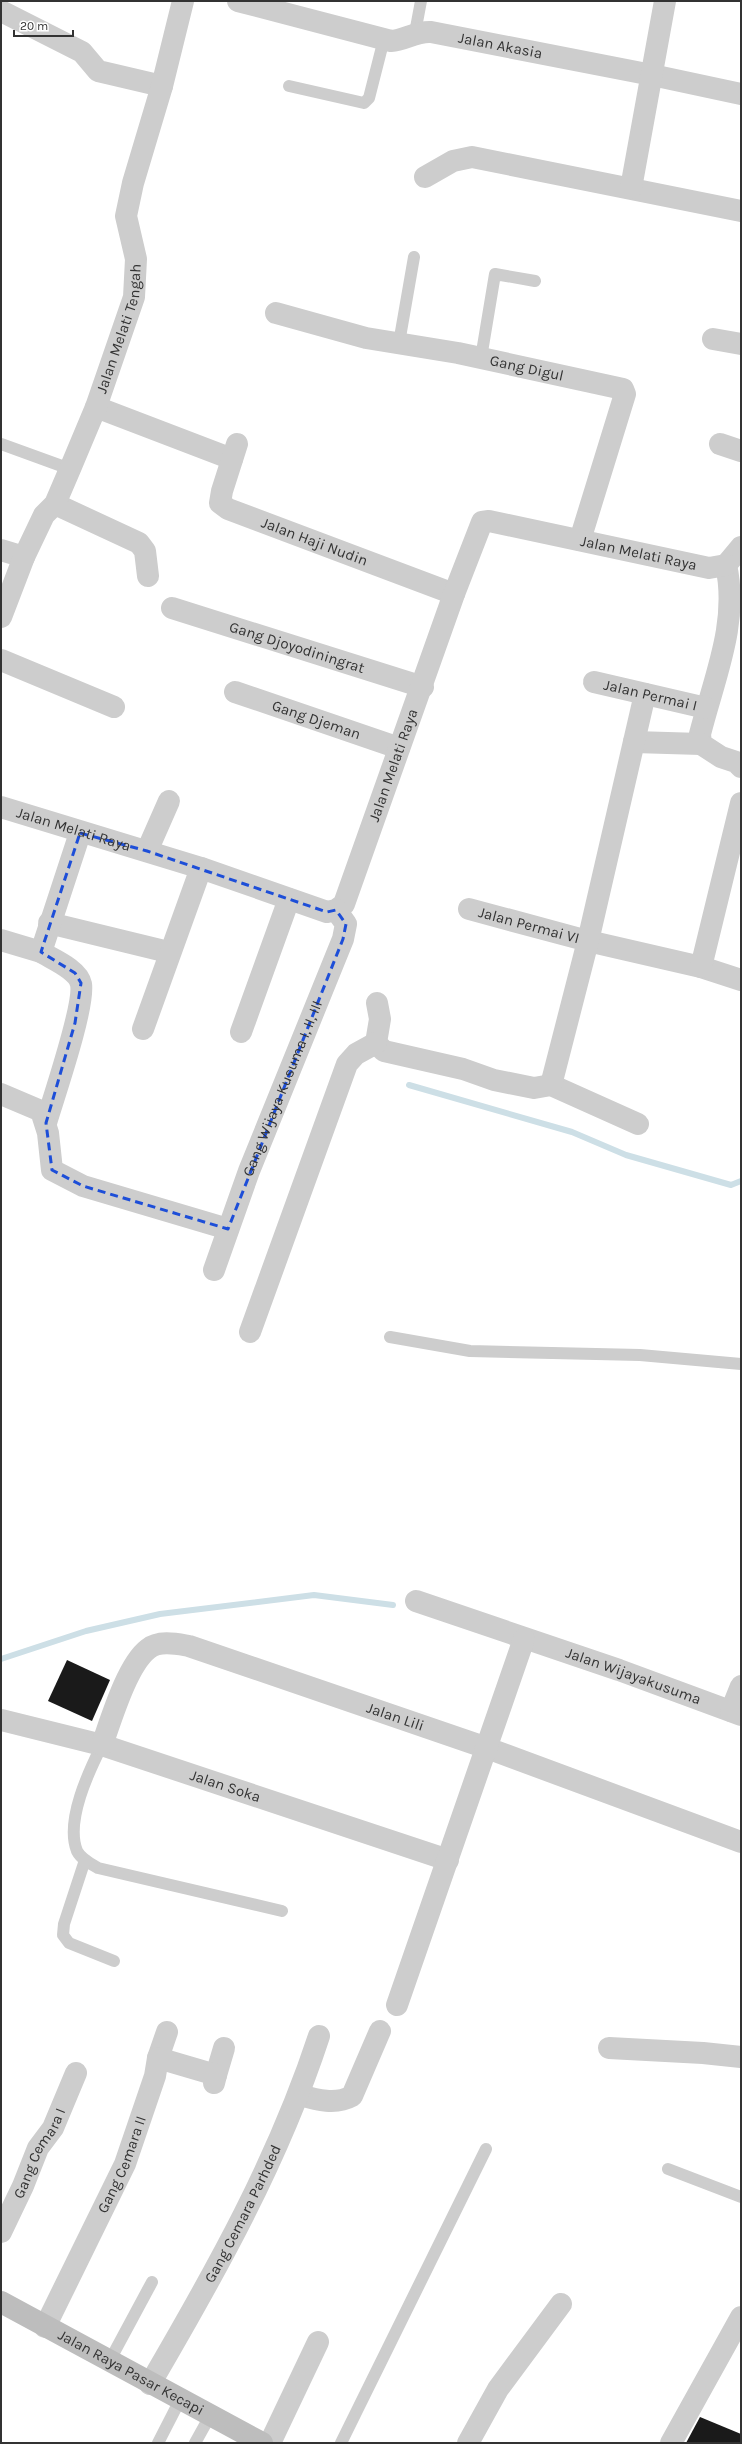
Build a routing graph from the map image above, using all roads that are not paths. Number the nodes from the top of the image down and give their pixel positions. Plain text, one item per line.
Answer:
1 (183, 1) edge
2 (238, 1) edge
3 (421, 1) edge
4 (665, 1) edge
5 (1, 11) edge
6 (415, 33) junction
7 (384, 39) junction
8 (652, 74) junction
9 (162, 86) junction
10 (289, 86) dead end
11 (741, 94) edge
12 (424, 177) dead end
13 (631, 188) junction
14 (741, 211) edge
15 (414, 257) dead end
16 (535, 281) dead end
17 (276, 313) dead end
18 (713, 339) dead end
19 (399, 343) junction
20 (741, 344) edge
21 (481, 358) junction
22 (96, 407) junction
23 (1, 444) edge
24 (720, 444) dead end
25 (741, 451) edge
26 (70, 469) junction
27 (55, 504) junction
28 (580, 540) junction
29 (741, 547) edge
30 (1, 550) edge
31 (24, 557) junction
32 (726, 566) junction
33 (148, 576) dead end
34 (454, 594) junction
35 (172, 608) dead end
36 (1, 617) edge
37 (1, 660) edge
38 (594, 682) dead end
39 (423, 687) junction
40 (235, 692) dead end
41 (645, 694) junction
42 (114, 707) dead end
43 (706, 708) junction
44 (634, 742) junction
45 (701, 744) junction
46 (399, 748) junction
47 (741, 767) edge
48 (169, 802) dead end
49 (741, 803) edge
50 (1, 807) edge
51 (80, 833) junction
52 (737, 838) edge
53 (147, 851) junction
54 (201, 868) junction
55 (289, 899) junction
56 (336, 910) junction
57 (469, 910) dead end
58 (49, 923) junction
59 (1, 940) edge
60 (588, 941) junction
61 (160, 950) dead end
62 (41, 952) junction
63 (701, 967) junction
64 (741, 980) edge
65 (377, 1003) dead end
66 (143, 1029) dead end
67 (241, 1032) dead end
68 (376, 1043) junction
69 (551, 1085) junction
70 (1, 1094) edge
71 (46, 1123) junction
72 (638, 1124) dead end
73 (228, 1229) junction
74 (214, 1270) dead end
75 (250, 1332) dead end
76 (390, 1337) dead end
77 (741, 1364) edge
78 (416, 1601) dead end
79 (524, 1639) junction
80 (741, 1686) edge
81 (736, 1713) edge
82 (1, 1720) edge
83 (102, 1745) junction
84 (487, 1748) junction
85 (741, 1842) edge
86 (85, 1860) junction
87 (448, 1860) junction
88 (282, 1912) dead end
89 (114, 1961) dead end
90 (398, 2005) dead end
91 (380, 2031) dead end
92 (167, 2032) dead end
93 (319, 2036) dead end
94 (224, 2048) dead end
95 (609, 2048) dead end
96 (741, 2057) edge
97 (158, 2058) junction
98 (76, 2073) dead end
99 (300, 2096) junction
100 (486, 2148) dead end
101 (668, 2169) dead end
102 (741, 2197) edge
103 (1, 2232) edge
104 (152, 2282) dead end
105 (1, 2302) edge
106 (561, 2304) dead end
107 (739, 2326) edge
108 (45, 2327) junction
109 (318, 2342) dead end
110 (109, 2362) junction
111 (150, 2384) junction
112 (180, 2400) junction
113 (210, 2416) junction
114 (158, 2443) edge
115 (195, 2443) edge
116 (262, 2443) edge
117 (270, 2443) edge
118 (341, 2443) edge
119 (468, 2443) edge
120 (671, 2443) edge

1 - 9 street, Jalan Melati Tengah
2 - 7 street, Jalan Akasia
3 - 6 lane
4 - 8 street
5 - 9 street
6 - 7 street, Jalan Akasia
6 - 8 street, Jalan Akasia
7 - 10 lane
8 - 11 street, Jalan Akasia
8 - 13 street
9 - 22 street, Jalan Melati Tengah
12 - 13 street
13 - 14 street
15 - 19 lane
16 - 21 lane
17 - 19 street, Gang Digul
18 - 20 street
19 - 21 street, Gang Digul
21 - 28 street, Gang Digul
22 - 26 street, Jalan Melati Tengah
22 - 34 street, Jalan Haji Nudin
23 - 26 lane
24 - 25 street
26 - 27 street, Jalan Melati Tengah
27 - 31 street, Jalan Melati Tengah
27 - 33 street
28 - 32 street, Jalan Melati Raya
28 - 34 street, Jalan Melati Raya
29 - 32 street
30 - 31 street
31 - 36 street, Jalan Melati Tengah
32 - 43 street
34 - 39 street, Jalan Melati Raya
35 - 39 street, Gang Djoyodiningrat
37 - 42 street
38 - 41 street, Jalan Permai I
39 - 46 street, Jalan Melati Raya
40 - 46 street, Gang Djeman
41 - 43 street, Jalan Permai I
41 - 44 street
43 - 45 street
44 - 45 street
44 - 60 street
45 - 47 street
46 - 56 street, Jalan Melati Raya
48 - 53 street
49 - 52 street
50 - 51 street, Jalan Melati Raya
51 - 53 street, Jalan Melati Raya
51 - 58 street
52 - 63 street
53 - 54 street, Jalan Melati Raya
54 - 55 street, Jalan Melati Raya
54 - 66 street
55 - 56 street, Jalan Melati Raya
55 - 67 street
56 - 73 street, Gang Wijaya Kusuma I, II, III
57 - 60 street, Jalan Permai VI
58 - 61 street
58 - 62 street
59 - 62 street
60 - 63 street, Jalan Permai VI
60 - 69 street
62 - 71 street
63 - 64 street, Jalan Permai VI
65 - 68 street
68 - 69 street
68 - 75 street
69 - 72 street
70 - 71 street
71 - 73 street
73 - 74 street, Gang Wijaya Kusuma I, II, III
76 - 77 lane
78 - 79 street, Jalan Wijayakusuma
79 - 81 street, Jalan Wijayakusuma
79 - 84 street
80 - 81 street
82 - 83 street, Jalan Soka
83 - 84 street, Jalan Lili
83 - 86 lane
83 - 87 street, Jalan Soka
84 - 85 street, Jalan Lili
84 - 87 street
86 - 88 lane
86 - 89 lane
87 - 90 street
91 - 99 street
92 - 97 street, Gang Cemara II
93 - 99 street, Gang Cemara Parhded
94 - 97 street
95 - 96 street
97 - 108 street, Gang Cemara II
98 - 103 street, Gang Cemara I
99 - 111 street, Gang Cemara Parhded
100 - 118 lane
101 - 102 lane
104 - 110 lane
105 - 108 street, Jalan Raya Pasar Kecapi
106 - 119 street
107 - 120 street
108 - 110 street, Jalan Raya Pasar Kecapi
109 - 117 street
110 - 111 street, Jalan Raya Pasar Kecapi
111 - 112 street, Jalan Raya Pasar Kecapi
112 - 113 street, Jalan Raya Pasar Kecapi
112 - 114 lane
113 - 115 lane
113 - 116 street, Jalan Raya Pasar Kecapi

